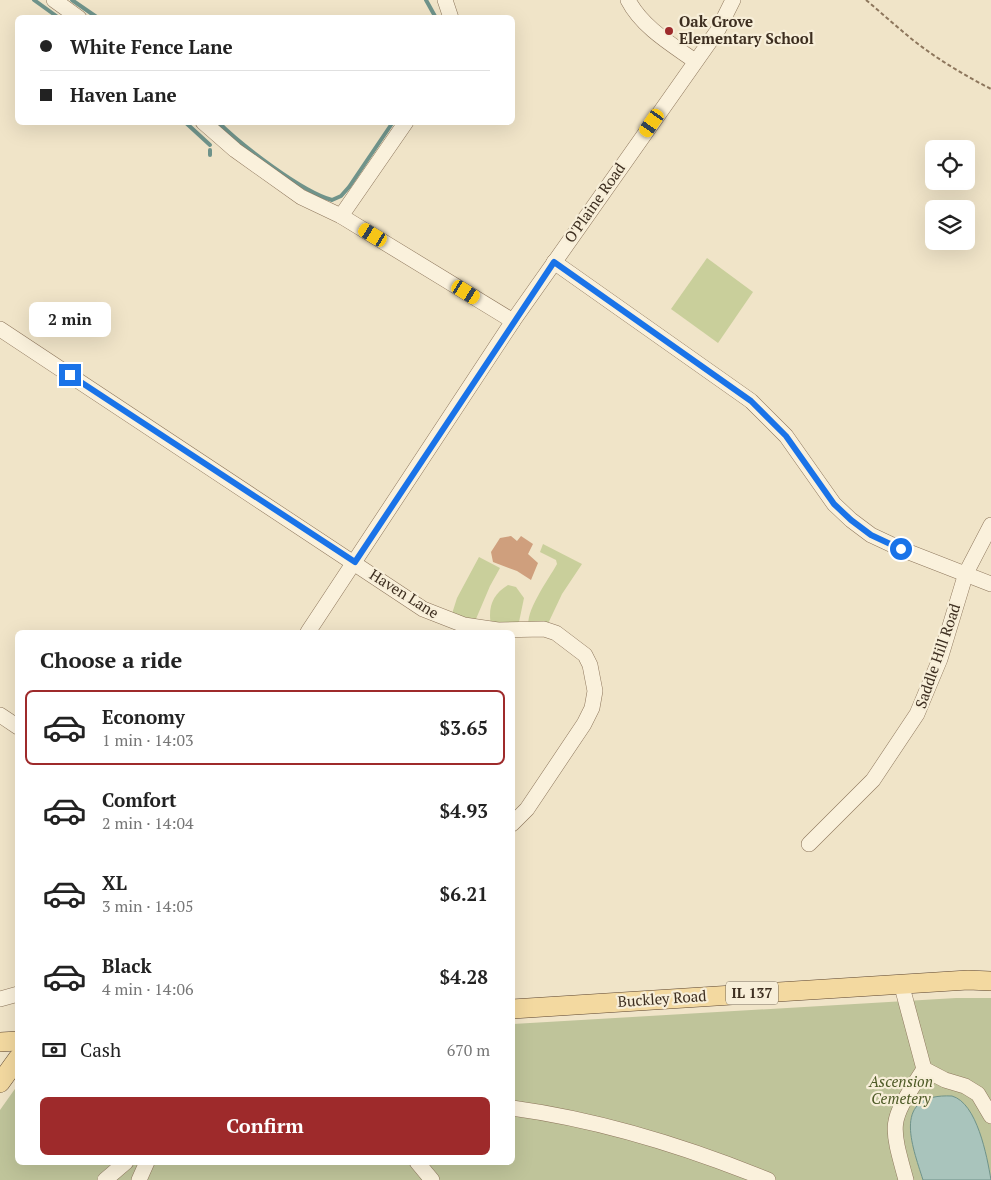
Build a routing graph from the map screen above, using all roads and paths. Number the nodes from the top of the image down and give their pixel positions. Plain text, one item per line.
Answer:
1 (54, 0) edge
2 (445, 0) edge
3 (733, 0) edge
4 (866, 0) edge
5 (630, 1) edge
6 (75, 15) edge
7 (449, 15) edge
8 (695, 61) junction
9 (991, 88) edge
10 (206, 125) edge
11 (404, 125) edge
12 (341, 216) junction
13 (554, 262) junction
14 (513, 321) junction
15 (0, 329) edge
16 (991, 526) edge
17 (355, 562) junction
18 (966, 573) junction
19 (991, 584) edge
20 (309, 630) edge
21 (0, 716) edge
22 (15, 725) edge
23 (515, 821) edge
24 (809, 844) dead end
25 (991, 981) edge
26 (901, 984) junction
27 (15, 995) edge
28 (0, 999) edge
29 (515, 1009) edge
30 (15, 1041) edge
31 (0, 1042) edge
32 (15, 1062) edge
33 (924, 1069) junction
34 (0, 1083) edge
35 (515, 1109) edge
36 (991, 1116) edge
37 (122, 1165) edge
38 (145, 1165) edge
39 (420, 1165) edge
40 (105, 1180) edge
41 (139, 1180) edge
42 (432, 1180) edge
43 (768, 1180) edge
44 (906, 1180) edge

1 - 6 street
2 - 7 street
3 - 8 street, O'Plaine Road
4 - 9 path
5 - 8 street
8 - 13 street, O'Plaine Road
10 - 12 street
11 - 12 street
12 - 14 street
13 - 14 street, O'Plaine Road
13 - 18 street
14 - 17 street, O'Plaine Road
15 - 17 street, Haven Lane
16 - 18 street, Saddle Hill Road
17 - 20 street, O'Plaine Road
17 - 23 street, Haven Lane
18 - 19 street
18 - 24 street, Saddle Hill Road
21 - 22 street
25 - 26 main road, Buckley Road / IL 137
26 - 29 main road, Buckley Road / IL 137
26 - 33 street
27 - 28 street
30 - 31 main road
32 - 34 main road
33 - 36 street
33 - 44 street
35 - 43 street
37 - 40 street
38 - 41 street
39 - 42 street

